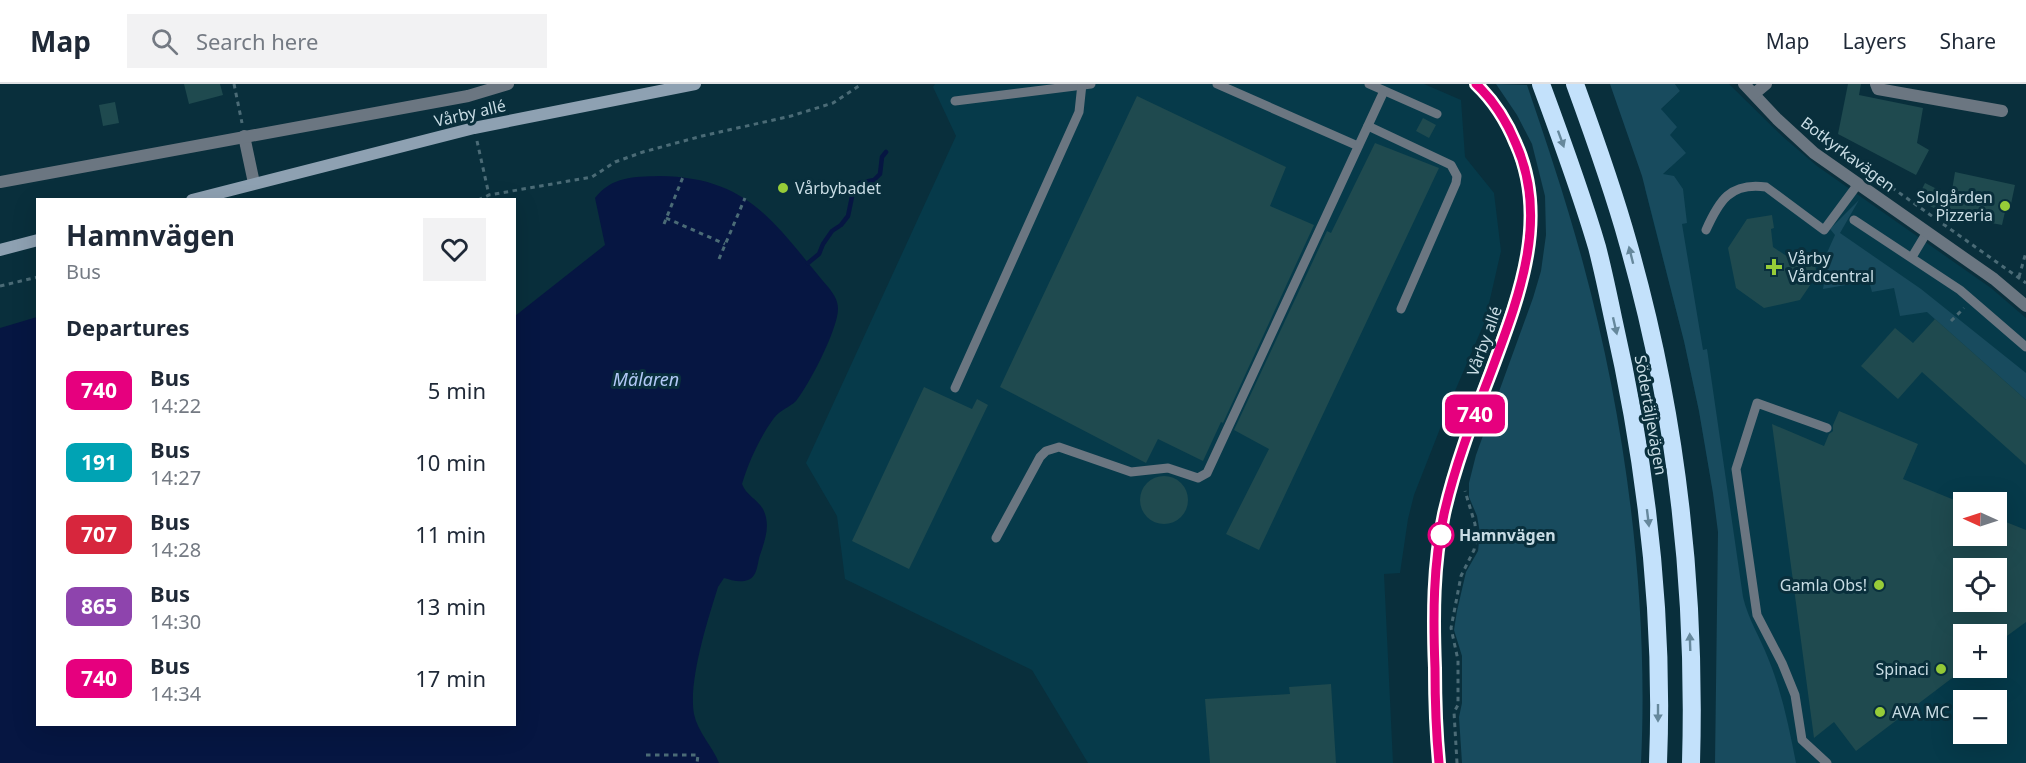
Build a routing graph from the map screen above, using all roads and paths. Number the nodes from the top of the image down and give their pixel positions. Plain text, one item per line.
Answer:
1 (234, 84) edge
2 (508, 84) edge
3 (695, 84) edge
4 (862, 84) edge
5 (1085, 84) edge
6 (1217, 84) edge
7 (1369, 84) edge
8 (1476, 84) edge
9 (1541, 84) edge
10 (1575, 84) edge
11 (1744, 84) edge
12 (1766, 84) edge
13 (1876, 84) edge
14 (1384, 90) junction
15 (1754, 94) junction
16 (954, 101) dead end
17 (2002, 111) dead end
18 (1437, 114) dead end
19 (1368, 126) junction
20 (474, 128) junction
21 (1810, 129) dead end
22 (244, 136) junction
23 (1358, 146) junction
24 (683, 177) dead end
25 (0, 182) edge
26 (254, 183) junction
27 (1858, 184) junction
28 (489, 195) junction
29 (199, 198) edge
30 (482, 198) edge
31 (745, 198) dead end
32 (666, 218) junction
33 (1854, 220) dead end
34 (664, 224) dead end
35 (1706, 230) dead end
36 (1927, 232) junction
37 (36, 241) edge
38 (725, 244) junction
39 (0, 250) edge
40 (2026, 252) edge
41 (1912, 257) junction
42 (719, 258) dead end
43 (36, 277) edge
44 (2019, 277) junction
45 (2026, 283) edge
46 (0, 286) edge
47 (2026, 306) edge
48 (1401, 309) dead end
49 (2026, 347) edge
50 (955, 388) dead end
51 (1827, 428) dead end
52 (1465, 485) dead end
53 (996, 538) dead end
54 (646, 755) dead end
55 (698, 763) edge
56 (1439, 763) edge
57 (1457, 763) edge
58 (1658, 763) edge
59 (1691, 763) edge
60 (1827, 763) edge

1 - 22 path
2 - 22 street, Vårby allé
3 - 20 street, Vårby allé
4 - 28 path
5 - 16 lane
5 - 50 lane
6 - 23 lane
7 - 14 lane
8 - 56 street, Vårby allé
9 -> 58 highway, Södertäljevägen
59 -> 10 highway, Södertäljevägen
11 - 15 street, Botkyrkavägen
12 - 15 street
13 - 17 street
14 - 18 lane
14 - 19 lane
15 - 27 street, Botkyrkavägen
19 - 23 lane
19 - 48 lane
20 - 26 street, Vårby allé
20 - 28 path
21 - 44 path
22 - 25 street, Vårby allé
22 - 26 street
23 - 53 lane
24 - 32 path
26 - 29 street, Vårby allé
27 - 35 lane
27 - 36 street, Botkyrkavägen
28 - 30 path
31 - 38 path
32 - 34 path
32 - 38 path
33 - 41 lane
36 - 41 lane
36 - 47 street, Botkyrkavägen
37 - 39 street
38 - 42 path
40 - 44 path
41 - 49 lane
43 - 46 path
44 - 45 path
51 - 60 lane
52 - 57 path
54 - 55 path

